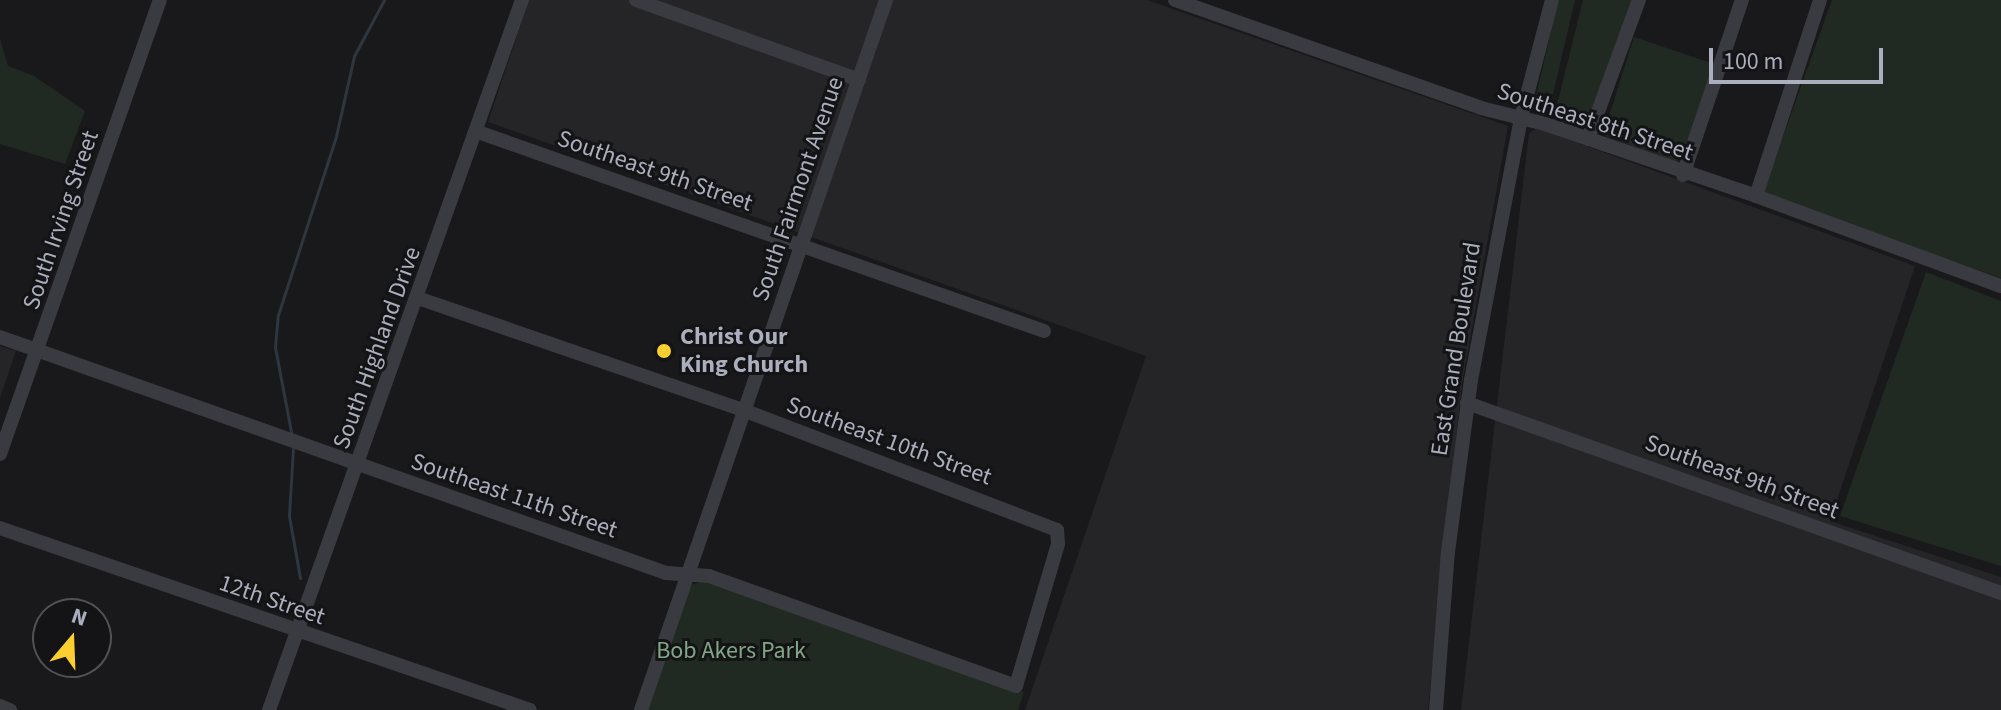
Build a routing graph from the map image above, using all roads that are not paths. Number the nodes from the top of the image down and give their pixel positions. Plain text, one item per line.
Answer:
1 (160, 0) edge
2 (522, 0) edge
3 (636, 0) edge
4 (886, 0) edge
5 (1175, 0) edge
6 (1552, 0) edge
7 (1639, 0) edge
8 (1742, 0) edge
9 (1820, 0) edge
10 (859, 80) junction
11 (1521, 118) junction
12 (478, 132) junction
13 (1588, 139) junction
14 (1683, 175) junction
15 (1756, 196) junction
16 (802, 245) junction
17 (2001, 286) edge
18 (418, 298) junction
19 (1044, 331) dead end
20 (0, 337) edge
21 (40, 350) junction
22 (1467, 403) junction
23 (743, 410) junction
24 (0, 454) edge
25 (358, 464) junction
26 (0, 528) edge
27 (687, 574) junction
28 (2001, 593) edge
29 (297, 633) junction
30 (1016, 686) joint
31 (0, 706) edge
32 (10, 710) edge
33 (269, 710) edge
34 (530, 710) edge
35 (641, 710) edge
36 (1436, 710) edge

1 - 21 street, South Irving Street
2 - 12 street, South Highland Drive
3 - 10 street
4 - 10 street, South Fairmont Avenue
5 - 11 street, Southeast 8th Street
6 - 11 street, East Grand Boulevard
7 - 13 street
8 - 14 street
9 - 15 street
10 - 16 street, South Fairmont Avenue
11 - 13 street, Southeast 8th Street
11 - 22 street, East Grand Boulevard
12 - 16 street, Southeast 9th Street
12 - 18 street, South Highland Drive
13 - 14 street, Southeast 8th Street
14 - 15 street, Southeast 8th Street
15 - 17 street, Southeast 8th Street
16 - 19 street, Southeast 9th Street
16 - 23 street, South Fairmont Avenue
18 - 23 street, Southeast 10th Street
18 - 25 street, South Highland Drive
20 - 21 street, Southeast 11th Street
21 - 24 street, South Irving Street
21 - 25 street, Southeast 11th Street
22 - 28 street, Southeast 9th Street
22 - 36 street, East Grand Boulevard
23 - 27 street, South Fairmont Avenue
23 - 30 street, Southeast 10th Street
25 - 27 street, Southeast 11th Street
25 - 29 street, South Highland Drive
26 - 29 street, 12th Street
27 - 30 street, Southeast 11th Street
27 - 35 street, South Fairmont Avenue
29 - 33 street, South Highland Drive
29 - 34 street, 12th Street
31 - 32 street

